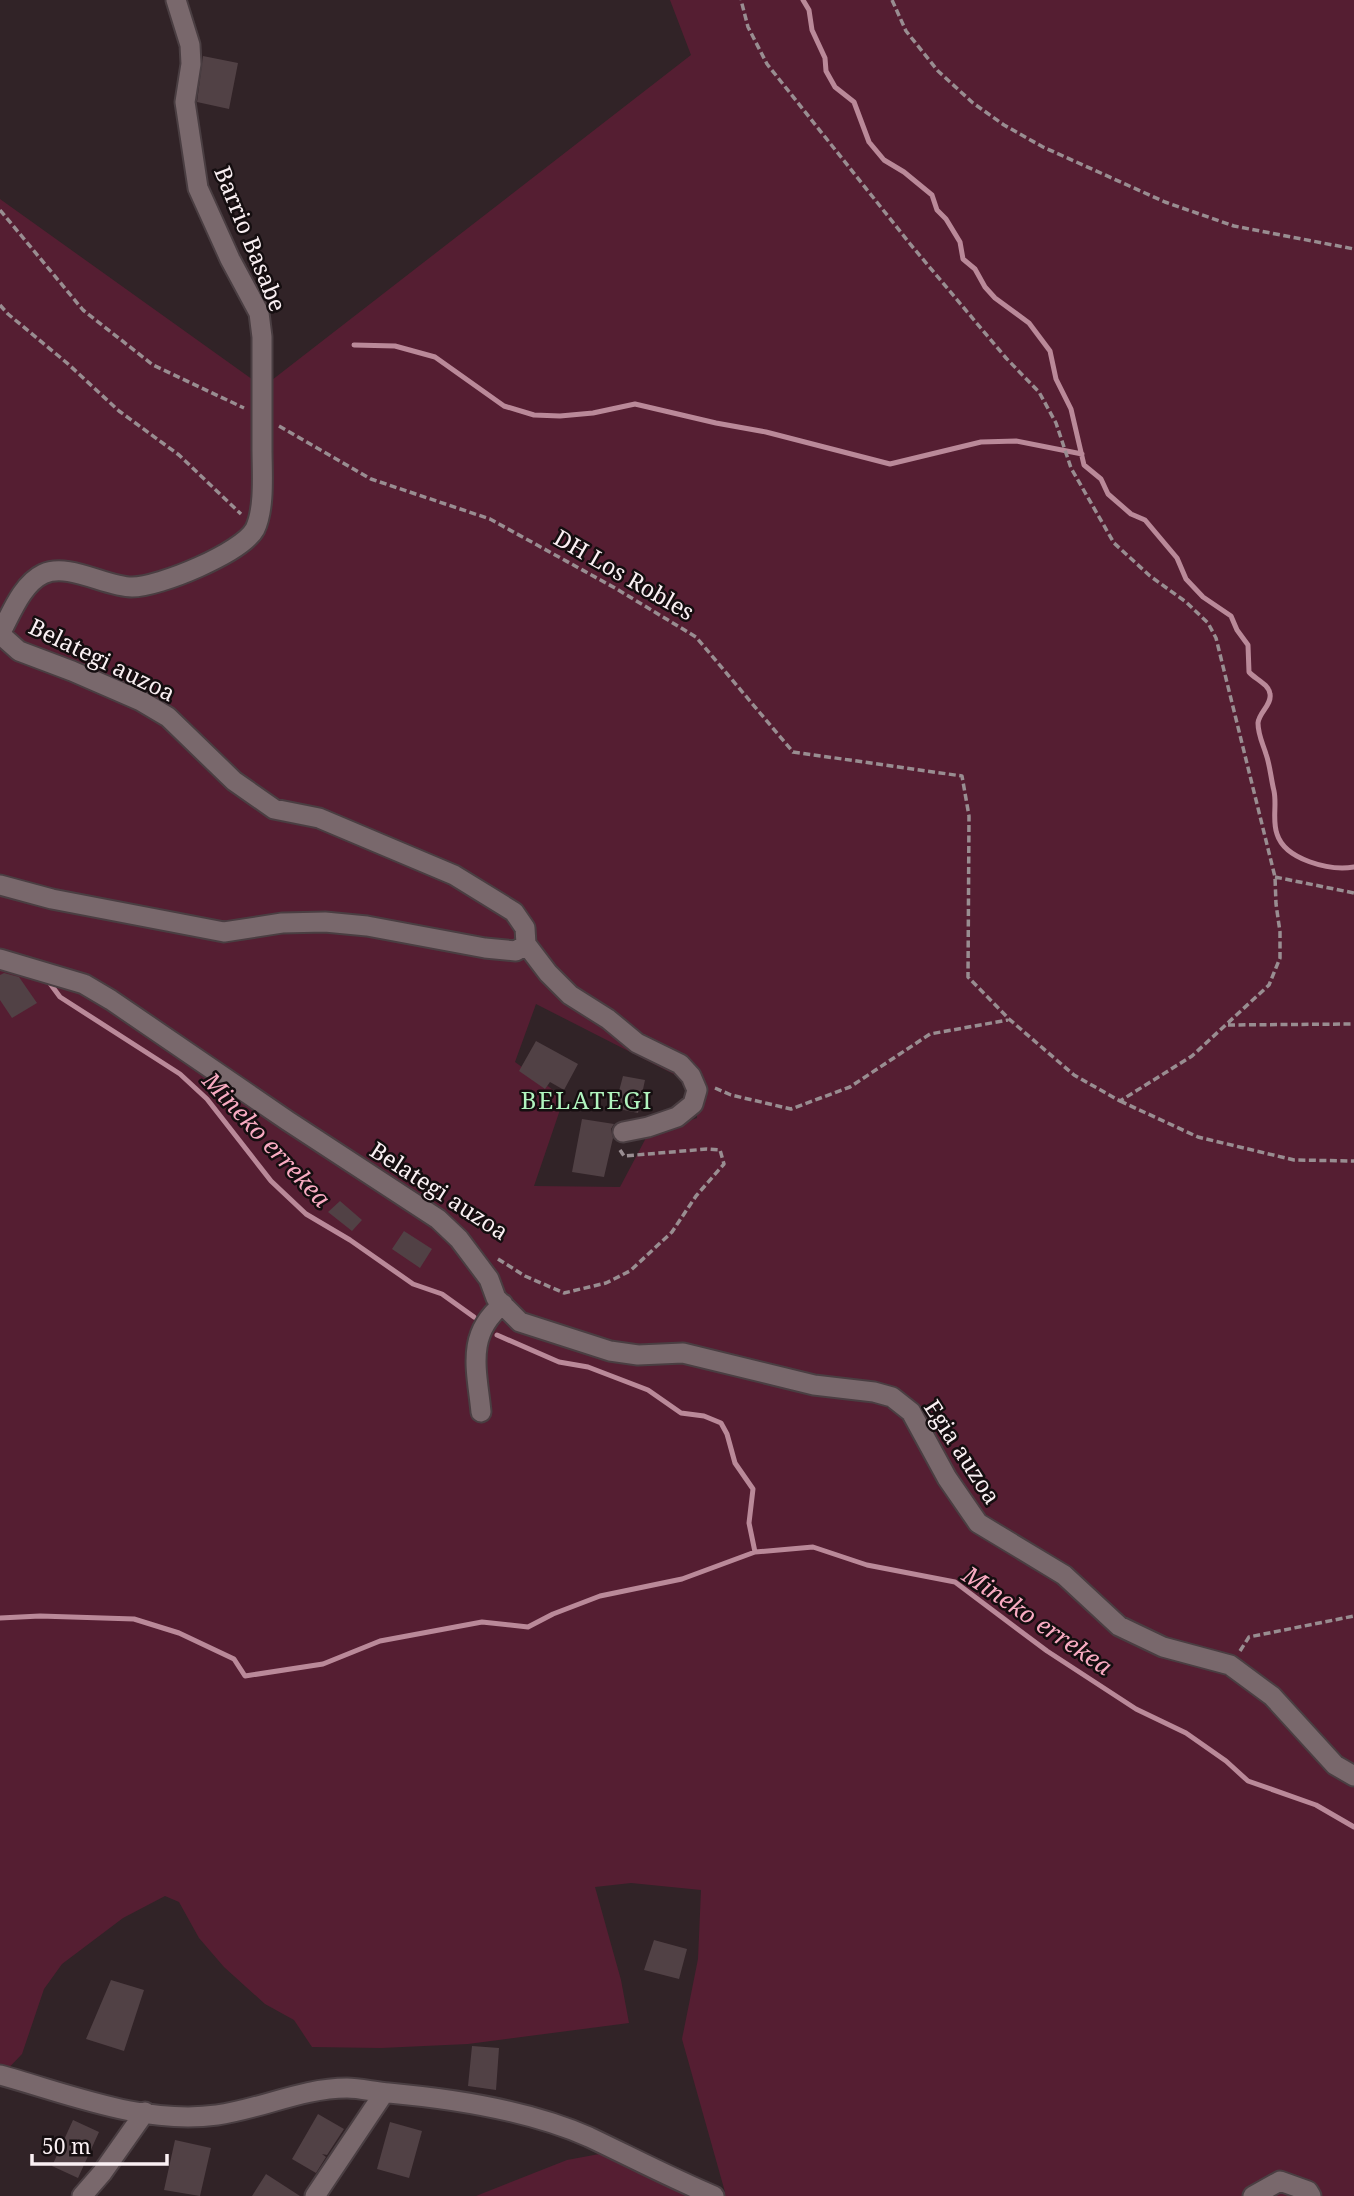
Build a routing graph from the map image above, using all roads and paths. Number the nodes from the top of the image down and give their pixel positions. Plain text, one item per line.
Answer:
1 (176, 0) edge
2 (741, 0) edge
3 (892, 0) edge
4 (0, 210) edge
5 (1354, 249) edge
6 (0, 305) edge
7 (262, 416) junction
8 (255, 528) junction
9 (0, 634) edge
10 (1275, 877) junction
11 (0, 885) edge
12 (1354, 893) edge
13 (526, 944) junction
14 (0, 959) edge
15 (1009, 1019) junction
16 (1354, 1024) edge
17 (1226, 1025) junction
18 (691, 1076) junction
19 (1119, 1101) junction
20 (623, 1132) joint
21 (1354, 1161) edge
22 (459, 1239) joint
23 (495, 1257) dead end
24 (503, 1304) junction
25 (481, 1412) dead end
26 (1354, 1616) edge
27 (1230, 1665) junction
28 (1354, 1776) edge
29 (0, 2075) edge
30 (384, 2093) junction
31 (145, 2112) junction
32 (82, 2196) edge
33 (315, 2196) edge
34 (714, 2196) edge
35 (1253, 2196) edge
36 (1311, 2196) edge

1 - 7 lane, Barrio Basabe
2 - 10 path
3 - 5 path
4 - 7 path, DH Los Robles
6 - 8 path
7 - 8 lane, Barrio Basabe
7 - 15 path, DH Los Robles
8 - 9 lane
9 - 13 lane, Belategi auzoa
10 - 12 path
10 - 17 path
11 - 13 lane
13 - 18 lane, Belategi auzoa
14 - 22 lane, Belategi auzoa
15 - 18 path
15 - 19 path, DH Los Robles
16 - 17 path
17 - 19 path
18 - 20 lane
19 - 21 path, DH Los Robles
20 - 23 path, Belategi auzoa
22 - 24 lane, Egia auzoa
24 - 25 lane
24 - 27 lane, Egia auzoa
26 - 27 path
27 - 28 lane, Egia auzoa
29 - 31 lane
30 - 31 lane
30 - 33 lane
30 - 34 lane
31 - 32 lane
35 - 36 lane

